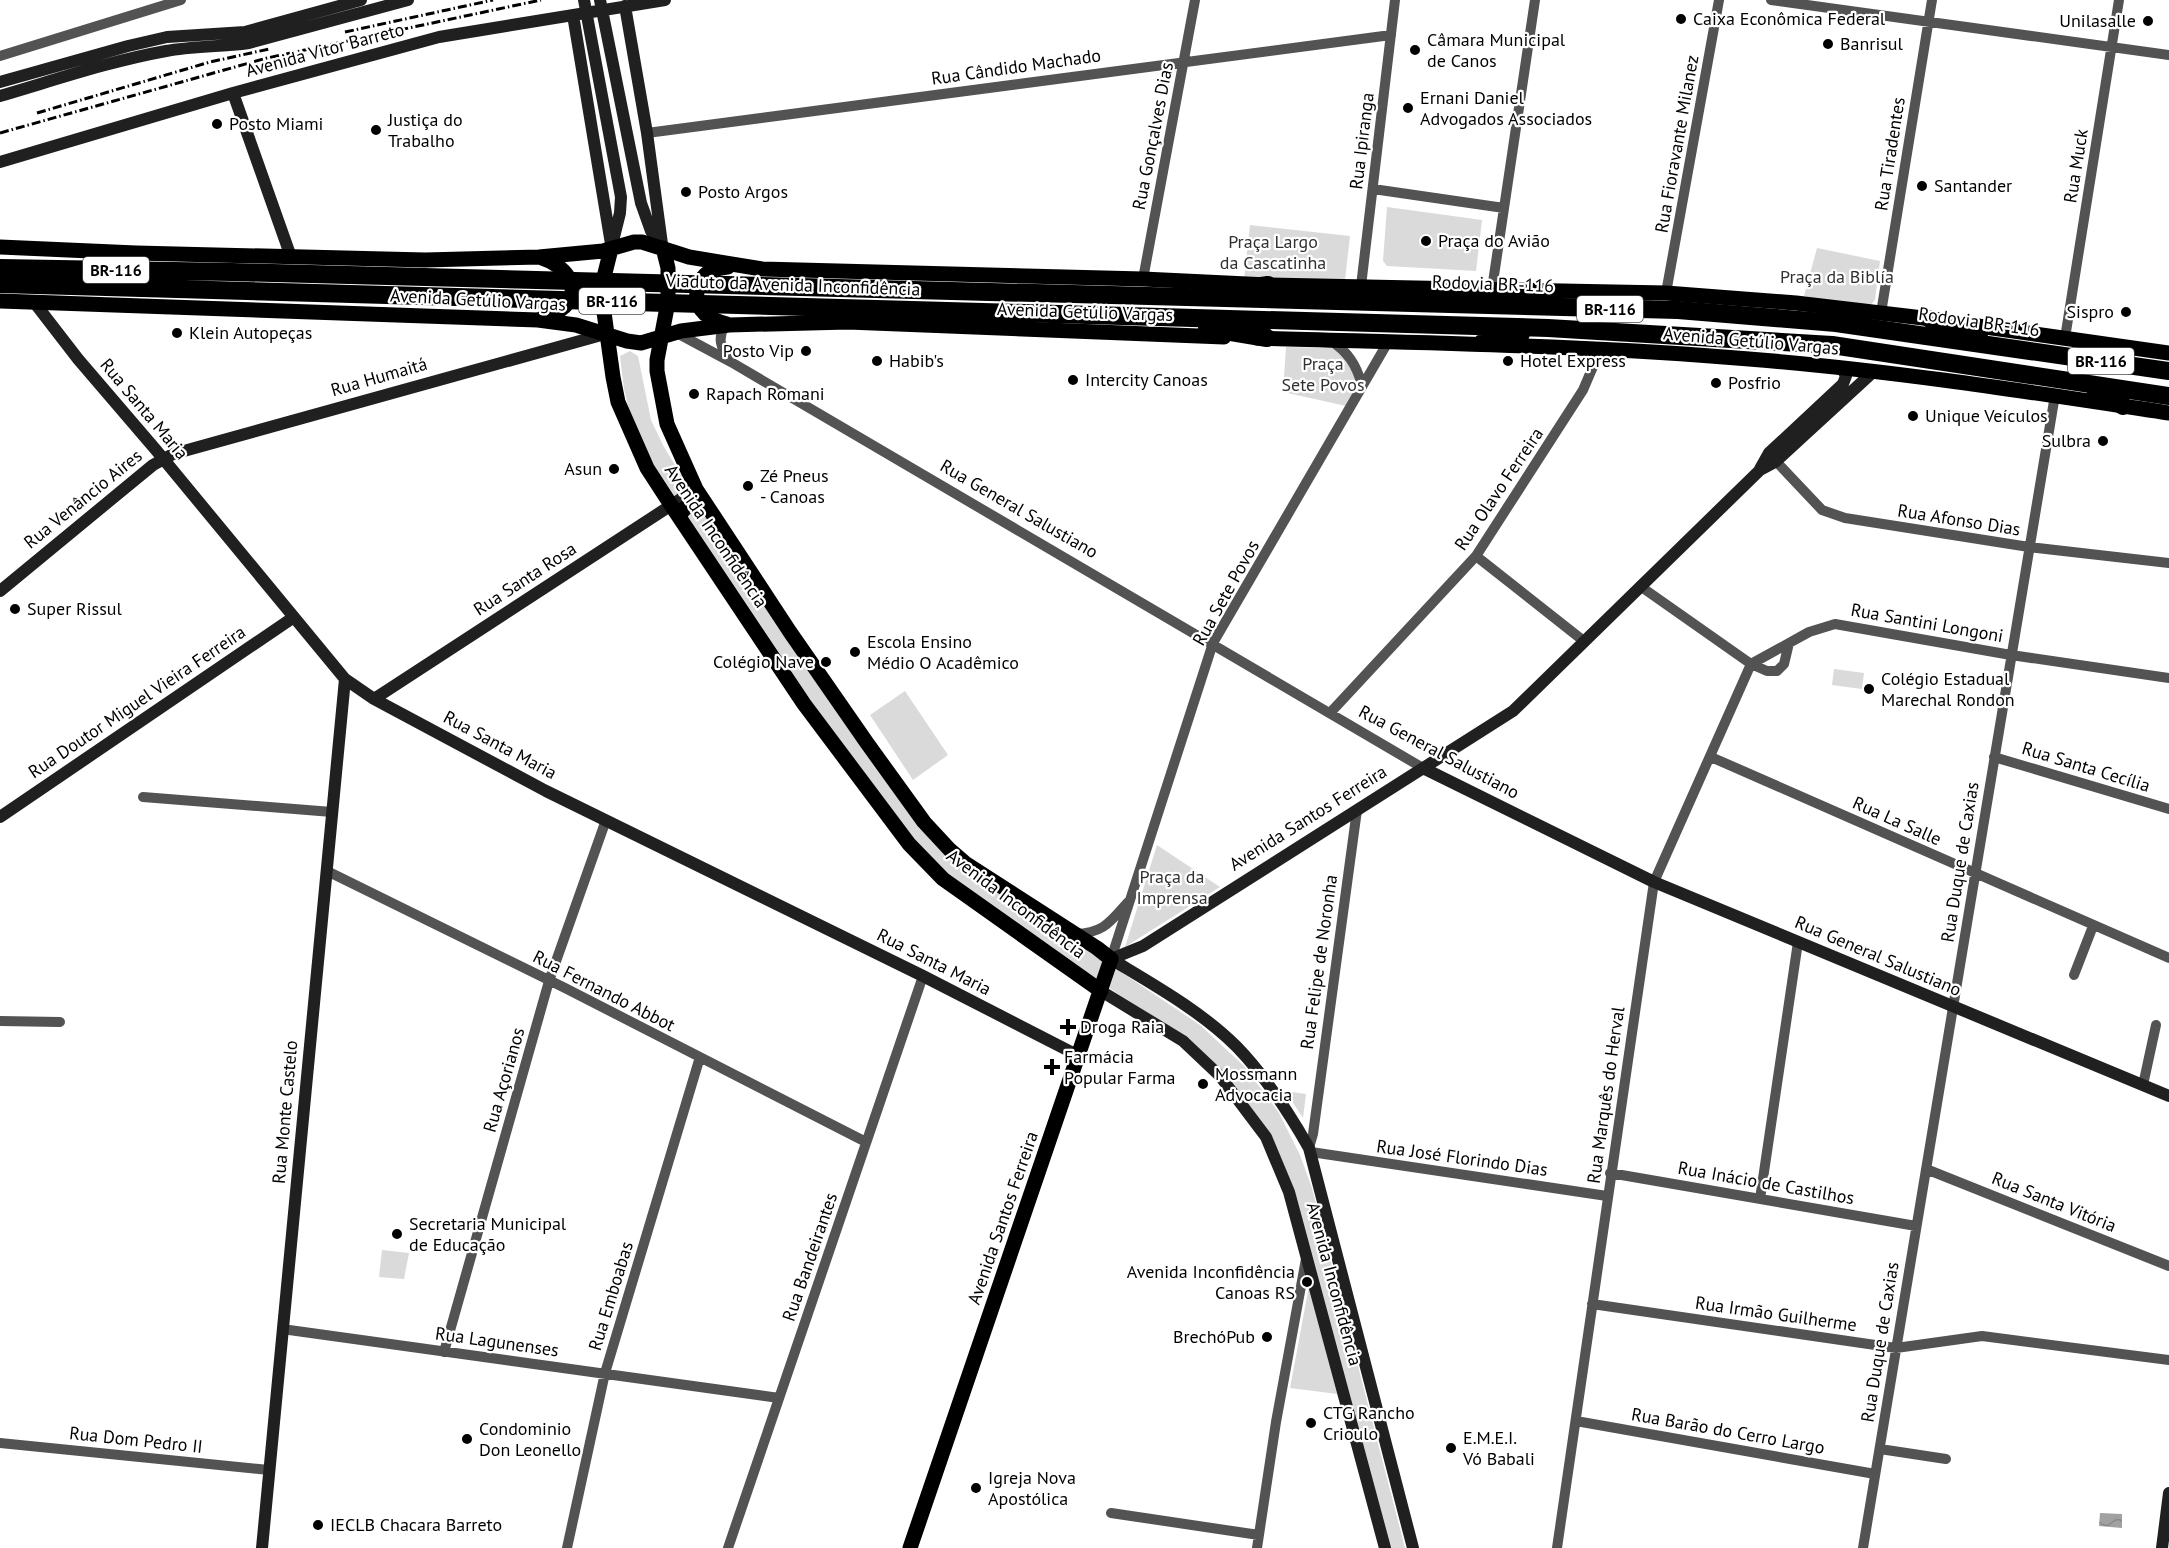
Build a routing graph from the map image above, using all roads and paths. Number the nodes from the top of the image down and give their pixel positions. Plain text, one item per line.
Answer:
1 (181, 0) edge
2 (360, 0) edge
3 (408, 0) edge
4 (584, 0) edge
5 (600, 0) edge
6 (665, 0) edge
7 (1195, 0) edge
8 (1395, 0) edge
9 (1535, 0) edge
10 (1719, 0) edge
11 (1771, 0) edge
12 (1932, 0) edge
13 (2119, 0) edge
14 (625, 6) junction
15 (573, 15) junction
16 (1929, 22) junction
17 (1391, 35) junction
18 (2112, 48) junction
19 (2169, 55) edge
20 (0, 56) edge
21 (1185, 61) junction
22 (0, 82) edge
23 (233, 93) junction
24 (0, 96) edge
25 (647, 133) junction
26 (0, 162) edge
27 (1373, 189) junction
28 (1504, 208) junction
29 (0, 247) edge
30 (663, 248) junction
31 (611, 249) junction
32 (291, 257) junction
33 (539, 257) junction
34 (734, 266) junction
35 (0, 268) edge
36 (1143, 279) junction
37 (0, 284) edge
38 (1268, 285) junction
39 (1361, 286) junction
40 (1492, 289) junction
41 (991, 292) joint
42 (1666, 293) junction
43 (1185, 298) junction
44 (0, 301) edge
45 (34, 302) junction
46 (1881, 313) junction
47 (1140, 317) junction
48 (1930, 319) junction
49 (538, 320) junction
50 (727, 325) junction
51 (1548, 328) junction
52 (606, 334) junction
53 (668, 335) junction
54 (1267, 338) junction
55 (2065, 338) junction
56 (1329, 340) junction
57 (1388, 342) junction
58 (1482, 343) junction
59 (1832, 345) junction
60 (1601, 348) junction
61 (2033, 350) junction
62 (2169, 353) edge
63 (731, 362) junction
64 (1842, 368) junction
65 (2169, 371) edge
66 (1873, 372) junction
67 (1362, 385) junction
68 (2055, 395) junction
69 (2169, 396) edge
70 (2123, 406) junction
71 (2169, 413) edge
72 (1772, 457) junction
73 (163, 459) junction
74 (699, 495) junction
75 (675, 511) junction
76 (2029, 547) junction
77 (1476, 556) junction
78 (2169, 563) edge
79 (1640, 586) junction
80 (0, 591) edge
81 (294, 617) junction
82 (1585, 642) junction
83 (1213, 643) junction
84 (1789, 643) junction
85 (2011, 655) junction
86 (1751, 664) junction
87 (2169, 678) edge
88 (345, 679) junction
89 (374, 699) junction
90 (1330, 713) junction
91 (1711, 757) junction
92 (1994, 757) junction
93 (1423, 768) junction
94 (143, 797) dead end
95 (2169, 809) edge
96 (1357, 810) junction
97 (332, 812) junction
98 (0, 817) edge
99 (606, 820) junction
100 (327, 870) junction
101 (1975, 873) junction
102 (1654, 882) junction
103 (1130, 899) junction
104 (2093, 926) junction
105 (1075, 934) junction
106 (1798, 942) junction
107 (2169, 958) edge
108 (1111, 960) junction
109 (2074, 975) dead end
110 (923, 976) junction
111 (549, 981) junction
112 (1101, 991) junction
113 (1953, 1007) junction
114 (0, 1021) edge
115 (60, 1022) dead end
116 (2156, 1025) dead end
117 (1079, 1056) junction
118 (700, 1057) junction
119 (2143, 1085) junction
120 (2169, 1096) edge
121 (1315, 1118) junction
122 (1295, 1124) junction
123 (866, 1142) junction
124 (1310, 1150) junction
125 (1926, 1169) junction
126 (1611, 1173) junction
127 (1607, 1196) junction
128 (1760, 1199) junction
129 (1916, 1226) junction
130 (1306, 1259) junction
131 (2169, 1266) edge
132 (1592, 1304) junction
133 (282, 1329) junction
134 (1896, 1348) junction
135 (444, 1352) junction
136 (2169, 1360) edge
137 (605, 1373) junction
138 (779, 1398) junction
139 (1576, 1421) junction
140 (0, 1443) edge
141 (1880, 1449) junction
142 (1946, 1459) dead end
143 (269, 1470) junction
144 (1875, 1474) junction
145 (2169, 1493) edge
146 (1111, 1513) dead end
147 (1259, 1535) junction
148 (262, 1548) edge
149 (567, 1548) edge
150 (728, 1548) edge
151 (910, 1548) edge
152 (1257, 1548) edge
153 (1385, 1548) edge
154 (1413, 1548) edge
155 (1557, 1548) edge
156 (1863, 1548) edge
157 (2162, 1548) edge

1 - 20 street
2 - 22 main road
3 - 24 main road
4 - 31 main road, Avenida Inconfidência
5 - 30 main road, Avenida Inconfidência
6 - 14 main road, Avenida Vitor Barreto
7 - 21 street, Rua Gonçalves Dias
8 - 17 street, Rua Ipiranga
9 - 28 street
10 - 42 street, Rua Fioravante Milanez
11 - 16 street
12 - 16 street, Rua Tiradentes
13 - 18 street, Rua Muck
14 - 15 main road, Avenida Vitor Barreto
14 - 25 main road, Avenida Inconfidência
15 - 23 main road, Avenida Vitor Barreto
15 - 31 main road, Avenida Inconfidência
16 - 18 street
16 - 46 street, Rua Tiradentes
17 - 21 street, Rua Cândido Machado
17 - 27 street, Rua Ipiranga
18 - 19 street
18 - 55 street, Rua Muck
21 - 25 street, Rua Cândido Machado
21 - 36 street, Rua Gonçalves Dias
23 - 26 main road, Avenida Vitor Barreto
23 - 32 main road
25 - 30 main road, Avenida Inconfidência
27 - 28 street
27 - 39 street, Rua Ipiranga
28 - 40 street
29 - 32 main road, Avenida Getúlio Vargas
30 - 31 main road, Avenida Getúlio Vargas
30 - 34 main road, Avenida Getúlio Vargas
30 - 53 main road, Avenida Inconfidência
31 - 33 main road, Avenida Getúlio Vargas
31 - 52 main road, Avenida Inconfidência
32 - 33 main road, Avenida Getúlio Vargas
33 - 49 main road
34 - 36 main road, Avenida Getúlio Vargas
34 - 50 main road
35 - 41 highway, Viaduto da Avenida Inconfidência / BR-116
36 - 38 main road, Avenida Getúlio Vargas
37 - 47 highway, Viaduto da Avenida Inconfidência / BR-116
38 - 39 main road, Avenida Getúlio Vargas
38 - 43 highway, BR-116
39 - 40 main road, Avenida Getúlio Vargas
40 - 42 main road, Avenida Getúlio Vargas
41 - 43 highway, Rodovia BR-116 / BR-116
42 - 46 main road, Avenida Getúlio Vargas
43 - 61 highway, Rodovia BR-116 / BR-116
44 - 45 main road, Avenida Getúlio Vargas
45 - 49 main road, Avenida Getúlio Vargas
45 - 73 main road, Rua Santa Maria
46 - 48 main road, Avenida Getúlio Vargas
47 - 51 highway, BR-116
47 - 54 highway, BR-116
48 - 55 main road, Avenida Getúlio Vargas
48 - 61 highway, BR-116
49 - 52 main road, Avenida Getúlio Vargas
50 - 53 main road, Avenida Getúlio Vargas
50 - 54 main road, Avenida Getúlio Vargas
50 - 63 street
51 - 58 highway
51 - 59 highway, BR-116
52 - 53 main road, Avenida Getúlio Vargas
52 - 73 main road, Rua Humaitá
52 - 75 main road, Avenida Inconfidência
53 - 63 street, Rua General Salustiano
53 - 74 main road, Avenida Inconfidência
54 - 56 main road, Avenida Getúlio Vargas
55 - 62 main road, Avenida Getúlio Vargas
56 - 57 main road, Avenida Getúlio Vargas
56 - 67 street
57 - 58 main road, Avenida Getúlio Vargas
57 - 67 street, Rua Sete Povos
58 - 60 main road, Avenida Getúlio Vargas
59 - 69 highway, BR-116
59 - 70 highway, BR-116
60 - 64 main road, Avenida Getúlio Vargas
60 - 77 street, Rua Olavo Ferreira
61 - 65 highway, Rodovia BR-116 / BR-116
63 - 83 street, Rua General Salustiano
64 - 66 main road, Avenida Getúlio Vargas
64 - 72 main road, Avenida Santos Ferreira
66 - 68 main road, Avenida Getúlio Vargas
66 - 72 main road, Avenida Santos Ferreira
67 - 83 street, Rua Sete Povos
68 - 70 main road, Avenida Getúlio Vargas
68 - 76 street, Rua Duque de Caxias
70 - 71 main road, Avenida Getúlio Vargas
72 - 76 street, Rua Afonso Dias
72 - 79 main road, Avenida Santos Ferreira
73 - 80 main road, Rua Venâncio Aires
73 - 81 main road, Rua Santa Maria
74 - 75 main road
74 - 105 main road, Avenida Inconfidência
75 - 89 main road, Rua Santa Rosa
75 - 112 main road, Avenida Inconfidência
76 - 78 street, Rua Afonso Dias
76 - 85 street, Rua Duque de Caxias
77 - 82 street
77 - 90 street, Rua Olavo Ferreira
79 - 82 main road, Avenida Santos Ferreira
79 - 86 street
81 - 88 main road, Rua Santa Maria
81 - 98 main road, Rua Doutor Miguel Vieira Ferreira
82 - 93 main road, Avenida Santos Ferreira
83 - 90 street, Rua General Salustiano
83 - 103 street, Rua Sete Povos
84 - 85 street, Rua Santini Longoni
84 - 86 street, Rua Santini Longoni
84 - 86 street
85 - 87 street, Rua Santini Longoni
85 - 92 street, Rua Duque de Caxias
86 - 91 street, Rua Marquês do Herval
88 - 89 main road, Rua Santa Maria
88 - 97 main road, Rua Monte Castelo
89 - 99 main road, Rua Santa Maria
90 - 93 street, Rua General Salustiano
91 - 101 street, Rua La Salle
91 - 102 street, Rua Marquês do Herval
92 - 95 street, Rua Santa Cecília
92 - 101 street, Rua Duque de Caxias
93 - 96 main road, Avenida Santos Ferreira
93 - 102 main road, Rua General Salustiano
94 - 97 street
96 - 108 main road, Avenida Santos Ferreira
96 - 121 street, Rua Felipe de Noronha
97 - 100 main road, Rua Monte Castelo
99 - 110 main road, Rua Santa Maria
99 - 111 street, Rua Açorianos
100 - 111 street, Rua Fernando Abbot
100 - 133 main road, Rua Monte Castelo
101 - 104 street, Rua La Salle
101 - 113 street, Rua Duque de Caxias
102 - 106 main road, Rua General Salustiano
102 - 126 street, Rua Marquês do Herval
103 - 105 street, Rua Sete Povos
103 - 108 street, Rua Sete Povos
104 - 107 street, Rua La Salle
104 - 109 street
105 - 108 main road, Avenida Inconfidência
106 - 113 main road, Rua General Salustiano
106 - 128 street
108 - 112 main road, Avenida Santos Ferreira
108 - 122 main road, Avenida Inconfidência
110 - 117 main road, Rua Santa Maria
110 - 123 street, Rua Bandeirantes
111 - 118 street, Rua Fernando Abbot
111 - 135 street, Rua Açorianos
112 - 117 main road, Avenida Santos Ferreira
112 - 130 main road, Avenida Inconfidência
113 - 119 main road, Rua General Salustiano
113 - 125 street, Rua Duque de Caxias
114 - 115 street
116 - 119 street
117 - 151 main road, Avenida Santos Ferreira
118 - 123 street, Rua Fernando Abbot
118 - 137 street, Rua Emboabas
119 - 120 main road, Rua General Salustiano
121 - 122 street
121 - 124 street, Rua Felipe de Noronha
122 - 124 main road, Avenida Inconfidência
123 - 138 street, Rua Bandeirantes
124 - 127 street, Rua José Florindo Dias
124 - 154 main road, Avenida Inconfidência
125 - 129 street, Rua Duque de Caxias
125 - 131 street, Rua Santa Vitória
126 - 127 street, Rua Marquês do Herval
126 - 128 street, Rua Inácio de Castilhos
127 - 132 street, Rua Marquês do Herval
128 - 129 street, Rua Inácio de Castilhos
129 - 134 street, Rua Duque de Caxias
130 - 147 street
130 - 153 main road, Avenida Inconfidência
132 - 134 street, Rua Irmão Guilherme
132 - 139 street, Rua Marquês do Herval
133 - 135 street, Rua Lagunenses
133 - 143 main road, Rua Monte Castelo
134 - 136 street, Rua Irmão Guilherme
134 - 141 street, Rua Duque de Caxias
135 - 137 street, Rua Lagunenses
137 - 138 street, Rua Lagunenses
137 - 149 street, Rua Emboabas
138 - 150 street, Rua Bandeirantes
139 - 144 street, Rua Barão do Cerro Largo
139 - 155 street, Rua Marquês do Herval
140 - 143 street, Rua Dom Pedro II
141 - 142 street
141 - 144 street, Rua Duque de Caxias
143 - 148 main road, Rua Monte Castelo
144 - 156 street, Rua Duque de Caxias
145 - 157 main road
146 - 147 street
147 - 152 street

